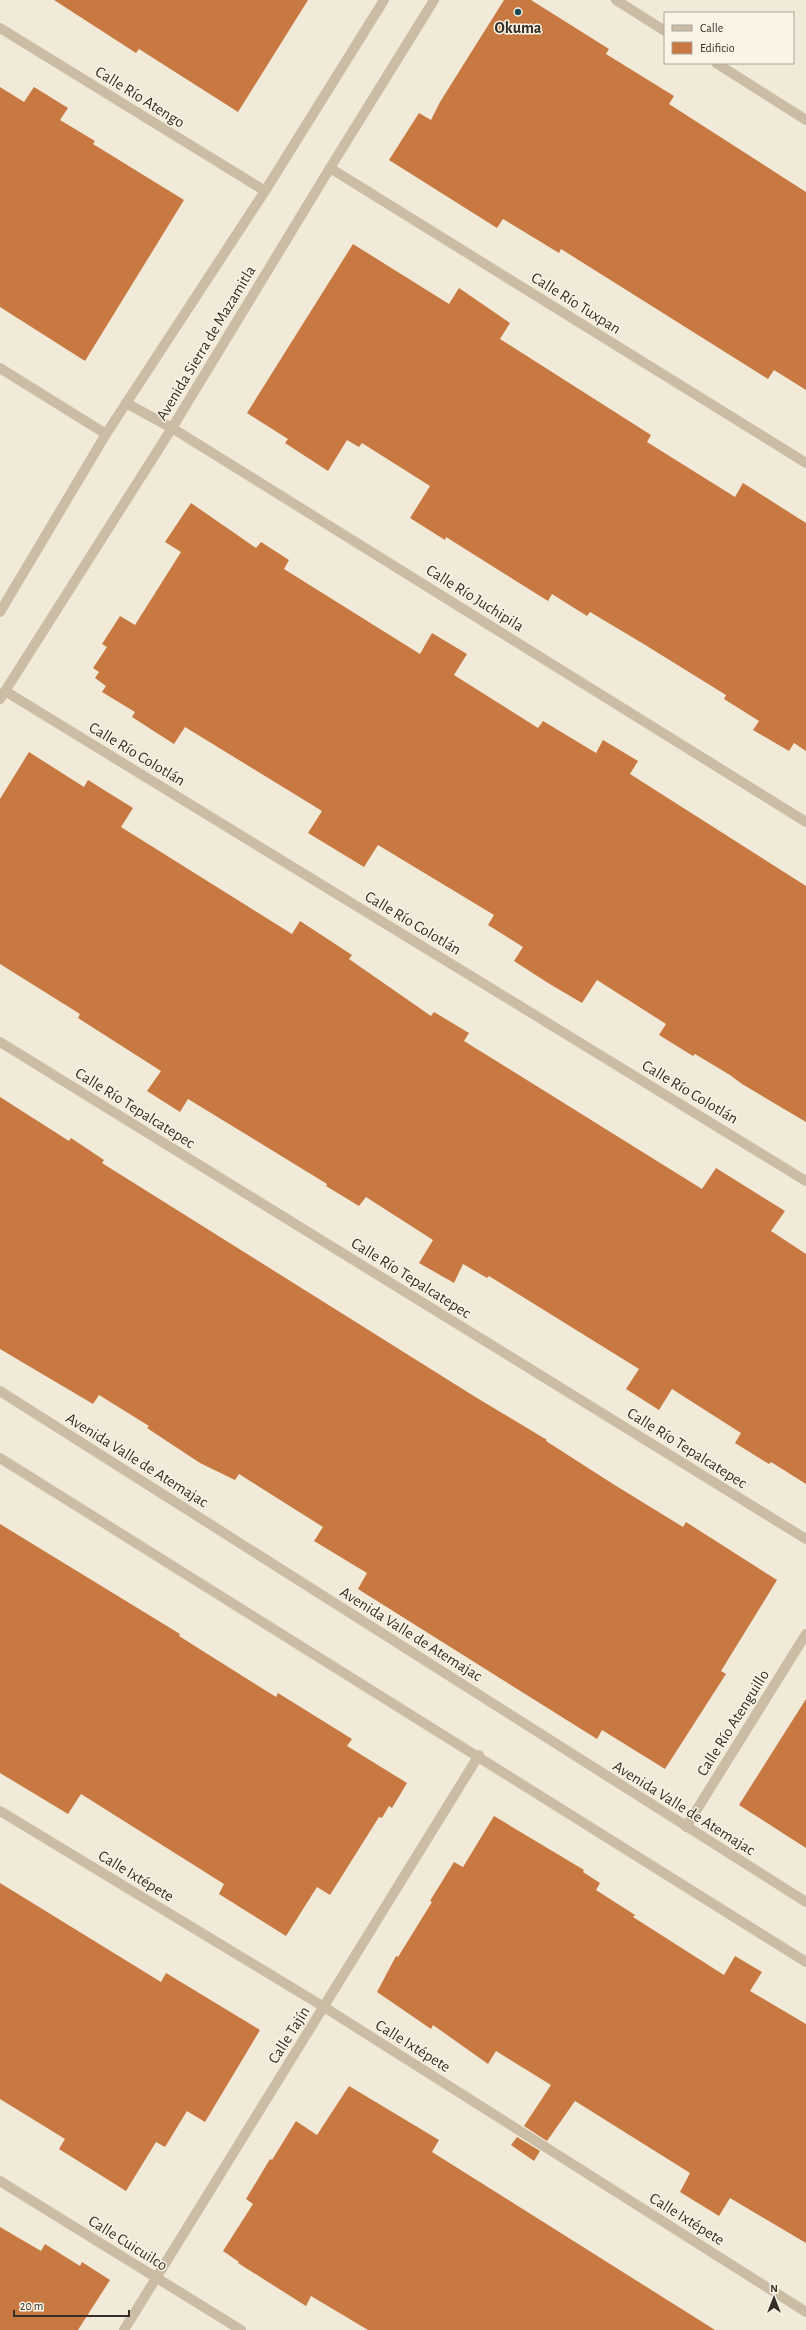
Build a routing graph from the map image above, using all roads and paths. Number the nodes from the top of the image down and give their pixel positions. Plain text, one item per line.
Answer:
1 (384, 0) edge
2 (434, 0) edge
3 (616, 0) edge
4 (0, 28) edge
5 (664, 30) edge
6 (718, 64) edge
7 (806, 120) edge
8 (330, 168) junction
9 (265, 191) junction
10 (0, 368) edge
11 (126, 403) junction
12 (172, 428) junction
13 (106, 434) junction
14 (806, 464) edge
15 (0, 612) edge
16 (3, 695) edge
17 (806, 822) edge
18 (0, 1042) edge
19 (806, 1181) edge
20 (0, 1391) edge
21 (0, 1458) edge
22 (806, 1539) edge
23 (806, 1634) edge
24 (479, 1755) junction
25 (0, 1811) edge
26 (686, 1827) junction
27 (806, 1902) edge
28 (806, 1962) edge
29 (324, 2008) junction
30 (0, 2181) edge
31 (156, 2278) junction
32 (806, 2312) edge
33 (124, 2330) edge
34 (241, 2330) edge

1 - 9 street, Avenida Sierra de Mazamitla
2 - 8 street, Avenida Sierra de Mazamitla
3 - 5 street
4 - 9 street, Calle Río Atengo
6 - 7 street
8 - 12 street, Avenida Sierra de Mazamitla
8 - 14 street, Calle Río Tuxpan
9 - 11 street, Avenida Sierra de Mazamitla
10 - 13 street
11 - 12 street, Calle Río Juchipila
11 - 13 street, Avenida Sierra de Mazamitla
12 - 16 street, Avenida Sierra de Mazamitla
12 - 17 street, Calle Río Juchipila
13 - 15 street, Avenida Sierra de Mazamitla
16 - 19 street, Calle Río Colotlán
18 - 22 street, Calle Río Tepalcatepec
20 - 26 street, Avenida Valle de Atemajac
21 - 24 street
23 - 26 street, Calle Río Atenguillo
24 - 28 street
24 - 29 street, Calle Tajín
25 - 29 street, Calle Ixtépete
26 - 27 street, Avenida Valle de Atemajac
29 - 31 street, Calle Tajín
29 - 32 street, Calle Ixtépete
30 - 31 street, Calle Cuicuilco
31 - 33 street, Calle Tajín
31 - 34 street, Calle Cuicuilco

